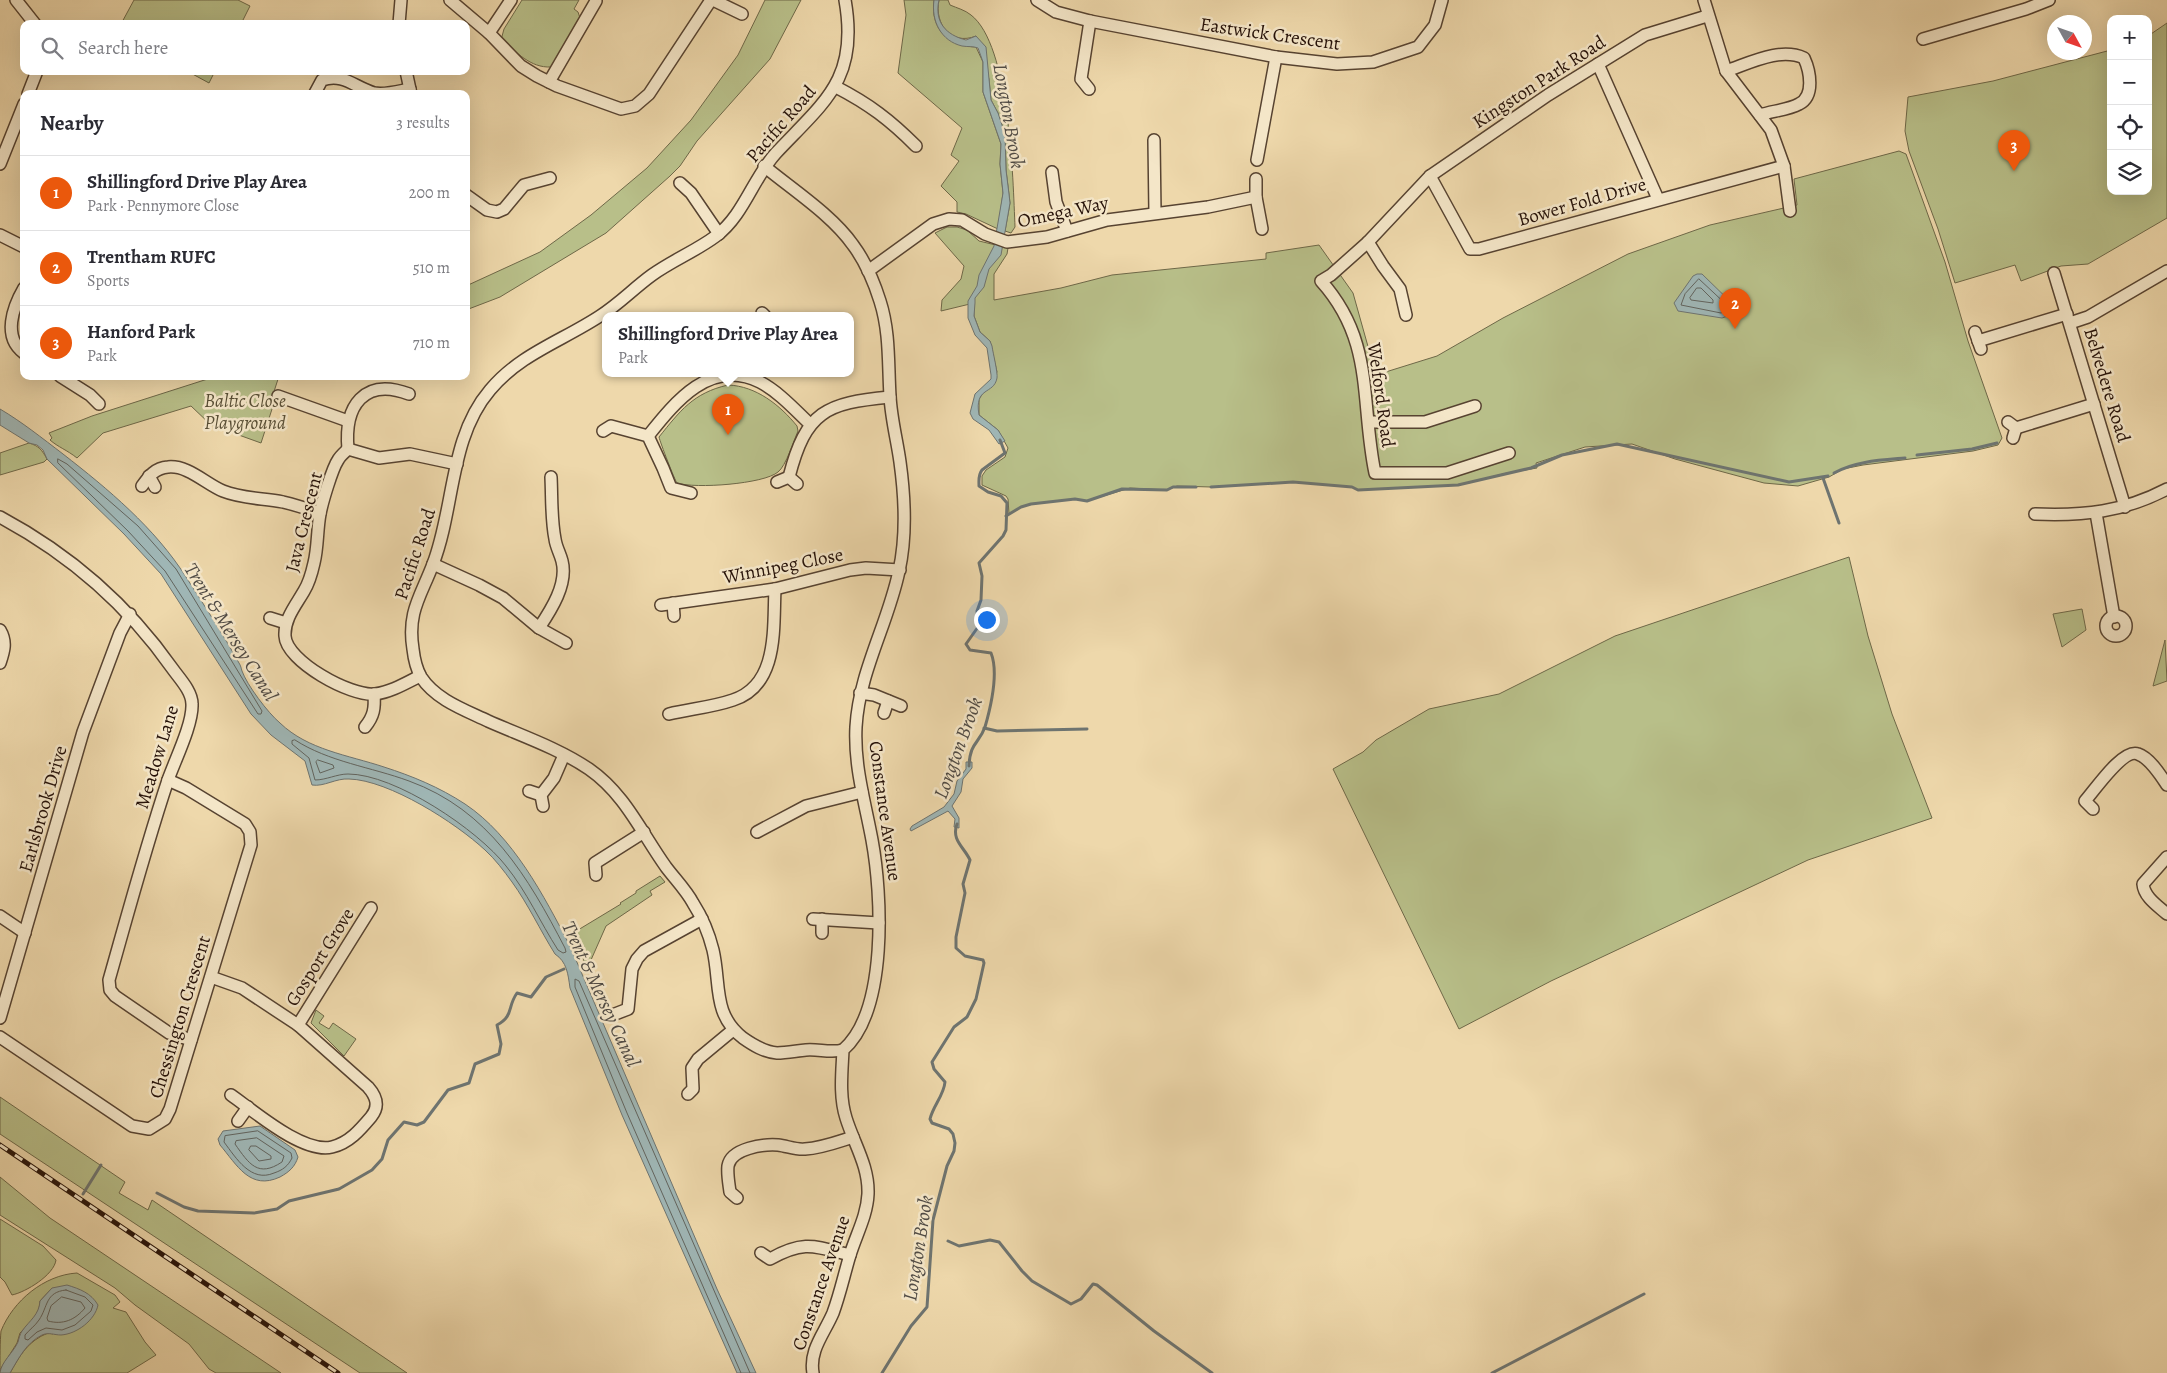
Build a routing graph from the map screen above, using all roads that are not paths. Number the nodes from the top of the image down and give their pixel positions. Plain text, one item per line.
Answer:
1 (16, 0) edge
2 (401, 0) edge
3 (450, 0) edge
4 (511, 0) edge
5 (712, 0) edge
6 (845, 0) edge
7 (1037, 0) edge
8 (1442, 0) edge
9 (1704, 0) edge
10 (2049, 0) edge
11 (591, 5) edge
12 (742, 14) dead end
13 (1708, 16) junction
14 (32, 20) edge
15 (399, 20) edge
16 (1090, 21) junction
17 (490, 33) junction
18 (1923, 39) dead end
19 (1276, 57) junction
20 (1598, 64) junction
21 (1726, 70) junction
22 (35, 75) edge
23 (407, 75) edge
24 (549, 82) junction
25 (836, 87) junction
26 (1089, 89) dead end
27 (30, 90) edge
28 (317, 90) edge
29 (367, 90) edge
30 (410, 90) edge
31 (20, 114) edge
32 (1760, 115) junction
33 (1154, 140) dead end
34 (909, 144) dead end
35 (1257, 160) dead end
36 (0, 164) edge
37 (764, 166) junction
38 (1784, 166) junction
39 (1052, 172) dead end
40 (1430, 176) junction
41 (550, 178) dead end
42 (1256, 179) dead end
43 (680, 183) dead end
44 (1256, 197) junction
45 (470, 198) edge
46 (1658, 199) junction
47 (1790, 211) dead end
48 (1155, 213) junction
49 (1262, 229) dead end
50 (1067, 231) junction
51 (719, 234) junction
52 (0, 235) edge
53 (1368, 242) junction
54 (20, 245) edge
55 (868, 271) junction
56 (2167, 271) edge
57 (2054, 273) dead end
58 (20, 296) edge
59 (606, 312) edge
60 (602, 315) edge
61 (1406, 315) dead end
62 (2068, 319) junction
63 (1978, 341) dead end
64 (20, 351) edge
65 (720, 377) edge
66 (749, 377) edge
67 (66, 380) edge
68 (399, 380) edge
69 (293, 388) dead end
70 (396, 389) junction
71 (409, 394) dead end
72 (90, 395) junction
73 (890, 397) junction
74 (81, 403) dead end
75 (99, 404) dead end
76 (2094, 404) junction
77 (1475, 406) dead end
78 (348, 421) junction
79 (1369, 422) junction
80 (607, 423) dead end
81 (810, 424) junction
82 (2012, 430) dead end
83 (648, 436) junction
84 (348, 449) junction
85 (1510, 454) dead end
86 (457, 464) junction
87 (149, 476) junction
88 (551, 477) dead end
89 (777, 482) dead end
90 (142, 486) dead end
91 (155, 487) dead end
92 (671, 488) junction
93 (2167, 489) edge
94 (691, 493) dead end
95 (660, 495) dead end
96 (2125, 506) junction
97 (320, 513) junction
98 (2096, 513) junction
99 (2035, 514) dead end
100 (0, 517) edge
101 (433, 564) junction
102 (900, 570) junction
103 (774, 589) junction
104 (673, 603) junction
105 (661, 605) dead end
106 (130, 614) junction
107 (674, 616) dead end
108 (2114, 617) dead end
109 (270, 618) dead end
110 (286, 623) junction
111 (539, 628) junction
112 (0, 630) edge
113 (566, 643) dead end
114 (0, 663) edge
115 (420, 676) junction
116 (860, 693) junction
117 (374, 694) junction
118 (888, 701) junction
119 (901, 706) dead end
120 (674, 709) dead end
121 (884, 714) dead end
122 (365, 727) dead end
123 (564, 755) junction
124 (168, 780) junction
125 (2167, 785) edge
126 (529, 791) dead end
127 (862, 792) junction
128 (2085, 802) dead end
129 (761, 825) dead end
130 (644, 832) junction
131 (2167, 857) edge
132 (592, 866) dead end
133 (371, 908) dead end
134 (2167, 914) edge
135 (0, 916) edge
136 (702, 919) junction
137 (879, 923) junction
138 (25, 933) junction
139 (822, 933) dead end
140 (211, 977) junction
141 (610, 1016) dead end
142 (0, 1018) edge
143 (298, 1025) junction
144 (734, 1030) junction
145 (0, 1037) edge
146 (191, 1040) junction
147 (843, 1050) junction
148 (693, 1092) dead end
149 (231, 1095) dead end
150 (248, 1107) junction
151 (238, 1121) dead end
152 (853, 1137) junction
153 (731, 1196) dead end
154 (850, 1255) junction
155 (767, 1260) dead end
156 (812, 1373) edge

1 - 14 street
2 - 15 street
3 - 17 street
4 - 17 street
5 - 12 street
5 - 24 street
6 - 25 street, Pacific Road
7 - 16 street, Eastwick Crescent
8 - 19 street, Eastwick Crescent
9 - 13 street
10 - 18 street
11 - 24 street
13 - 20 street, Kingston Park Road
13 - 21 street
16 - 19 street, Eastwick Crescent
16 - 26 street
17 - 24 street
19 - 35 street
20 - 40 street, Kingston Park Road
20 - 46 street
21 - 32 street
21 - 32 street
22 - 27 street
23 - 30 street
25 - 34 street
25 - 37 street, Pacific Road
28 - 29 street
31 - 36 street
32 - 38 street
33 - 48 street
37 - 51 street, Pacific Road
37 - 55 street, Constance Avenue
38 - 46 street, Bower Fold Drive
38 - 47 street
39 - 50 street
40 - 46 street, Bower Fold Drive
40 - 53 street, Kingston Park Road
41 - 45 street
42 - 44 street
43 - 51 street
44 - 48 street, Omega Way
44 - 49 street
48 - 50 street, Omega Way
50 - 55 street, Omega Way
51 - 59 street, Pacific Road
52 - 54 street
53 - 61 street
53 - 79 street, Welford Road
55 - 73 street, Constance Avenue
56 - 62 street
57 - 62 street, Belvedere Road
58 - 64 street
60 - 86 street, Pacific Road
62 - 63 street
62 - 76 street, Belvedere Road
65 - 83 street
66 - 81 street
67 - 72 street
68 - 70 street
69 - 78 street
70 - 71 street
70 - 78 street
72 - 74 street
72 - 75 street
73 - 81 street
73 - 102 street, Constance Avenue
76 - 82 street
76 - 96 street, Belvedere Road
77 - 79 street
78 - 84 street
79 - 85 street, Welford Road
80 - 83 street
81 - 89 street
83 - 92 street
84 - 86 street
84 - 97 street, Java Crescent
86 - 101 street, Pacific Road
87 - 90 street
87 - 91 street
87 - 97 street
88 - 111 street
92 - 94 street
92 - 95 street
93 - 96 street
96 - 98 street
97 - 110 street, Java Crescent
98 - 99 street
98 - 108 street
100 - 106 street, Meadow Lane
101 - 111 street
101 - 115 street, Pacific Road
102 - 103 street, Winnipeg Close
102 - 116 street, Constance Avenue
103 - 104 street, Winnipeg Close
103 - 120 street
104 - 105 street, Winnipeg Close
104 - 107 street
106 - 124 street, Meadow Lane
106 - 138 street, Earlsbrook Drive
109 - 110 street
110 - 117 street
111 - 113 street
112 - 114 street
115 - 117 street
115 - 123 street
116 - 118 street
116 - 127 street, Constance Avenue
117 - 122 street
118 - 119 street
118 - 121 street
123 - 126 street
123 - 130 street
124 - 140 street, Chessington Crescent
124 - 146 street, Meadow Lane
125 - 128 street
127 - 129 street
127 - 137 street, Constance Avenue
130 - 132 street
130 - 136 street
131 - 134 street
133 - 143 street, Gosport Grove
135 - 138 street
136 - 141 street
136 - 144 street
137 - 139 street
137 - 147 street, Constance Avenue
138 - 142 street, Earlsbrook Drive
140 - 143 street
140 - 146 street, Chessington Crescent
143 - 150 street
144 - 147 street
144 - 148 street
145 - 146 street, Chessington Crescent
147 - 152 street, Constance Avenue
149 - 150 street
150 - 151 street
152 - 153 street
152 - 154 street, Constance Avenue
154 - 155 street
154 - 156 street, Constance Avenue

